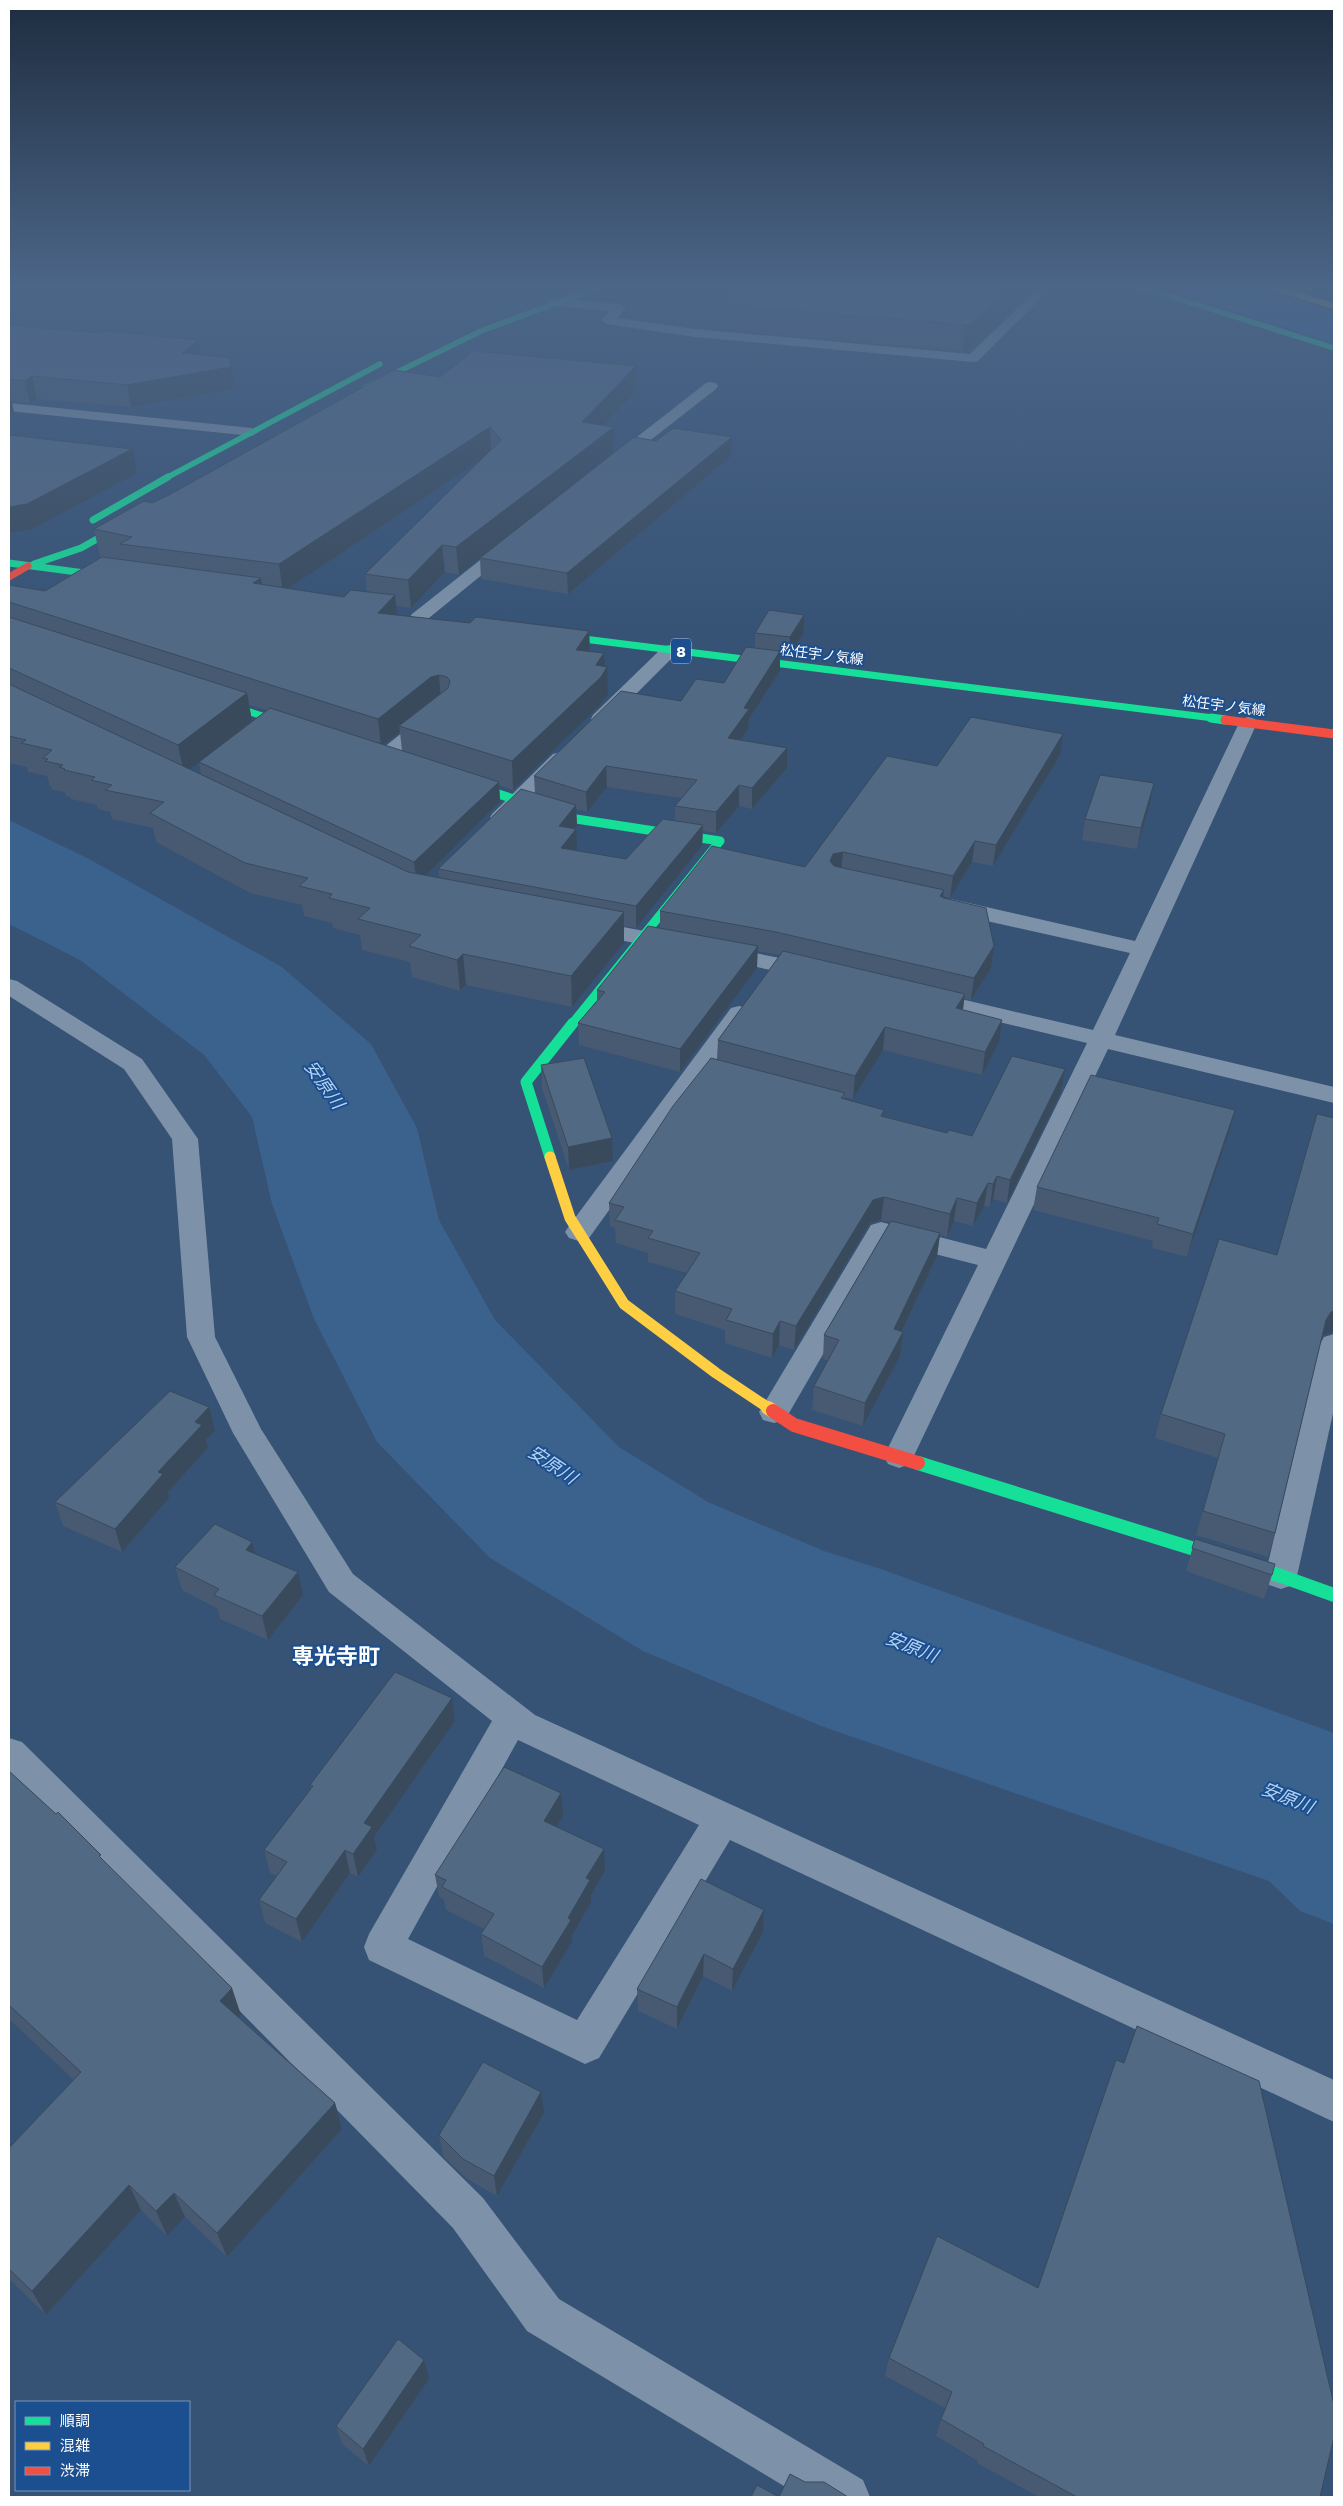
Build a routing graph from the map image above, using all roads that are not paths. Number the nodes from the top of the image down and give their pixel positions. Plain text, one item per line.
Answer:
1 (307, 403) edge
2 (690, 403) edge
3 (9, 407) edge
4 (252, 432) junction
5 (605, 469) edge
6 (141, 514) edge
7 (86, 524) dead end
8 (519, 537) edge
9 (52, 544) dead end
10 (9, 563) edge
11 (28, 566) junction
12 (9, 577) edge
13 (124, 578) edge
14 (412, 617) joint
15 (437, 620) edge
16 (544, 634) edge
17 (670, 650) junction
18 (205, 698) edge
19 (442, 710) edge
20 (270, 718) junction
21 (1248, 723) junction
22 (255, 730) edge
23 (305, 730) edge
24 (1334, 734) edge
25 (385, 757) edge
26 (451, 778) edge
27 (517, 800) junction
28 (489, 827) edge
29 (928, 901) edge
30 (566, 923) edge
31 (644, 938) junction
32 (1142, 949) junction
33 (775, 963) junction
34 (833, 976) edge
35 (9, 986) edge
36 (909, 994) edge
37 (1101, 1039) junction
38 (699, 1068) junction
39 (726, 1075) edge
40 (1334, 1095) edge
41 (578, 1232) junction
42 (994, 1260) junction
43 (1334, 1344) edge
44 (774, 1412) junction
45 (899, 1456) junction
46 (1281, 1576) junction
47 (1334, 1595) edge
48 (512, 1718) junction
49 (9, 1753) edge
50 (723, 1819) junction
51 (1334, 2101) edge
52 (846, 2497) edge

1 - 4 main road
2 - 5 street
3 - 4 street
4 - 7 main road
6 - 11 main road
8 - 14 street
9 - 11 main road
10 - 11 main road
11 - 12 main road
11 - 13 main road
14 - 15 main road
16 - 17 main road, 松任宇ノ気線 / 8
17 - 21 main road, 松任宇ノ気線 / 8
17 - 27 street
18 - 20 main road
19 - 25 street
20 - 22 street
20 - 23 main road
21 - 24 main road, 松任宇ノ気線 / 8
21 - 32 street
26 - 27 main road
27 - 28 street
27 - 31 main road
29 - 32 street
30 - 31 street
31 - 33 street
31 - 41 main road
32 - 37 street
33 - 34 street
33 - 38 street
35 - 48 street
36 - 37 street
37 - 40 street
37 - 42 street
38 - 39 street
38 - 41 street
41 - 44 main road
42 - 44 street
42 - 45 street
43 - 46 street
44 - 45 main road
45 - 46 main road
46 - 47 main road
48 - 50 street
48 - 50 street
49 - 52 street
50 - 51 street

